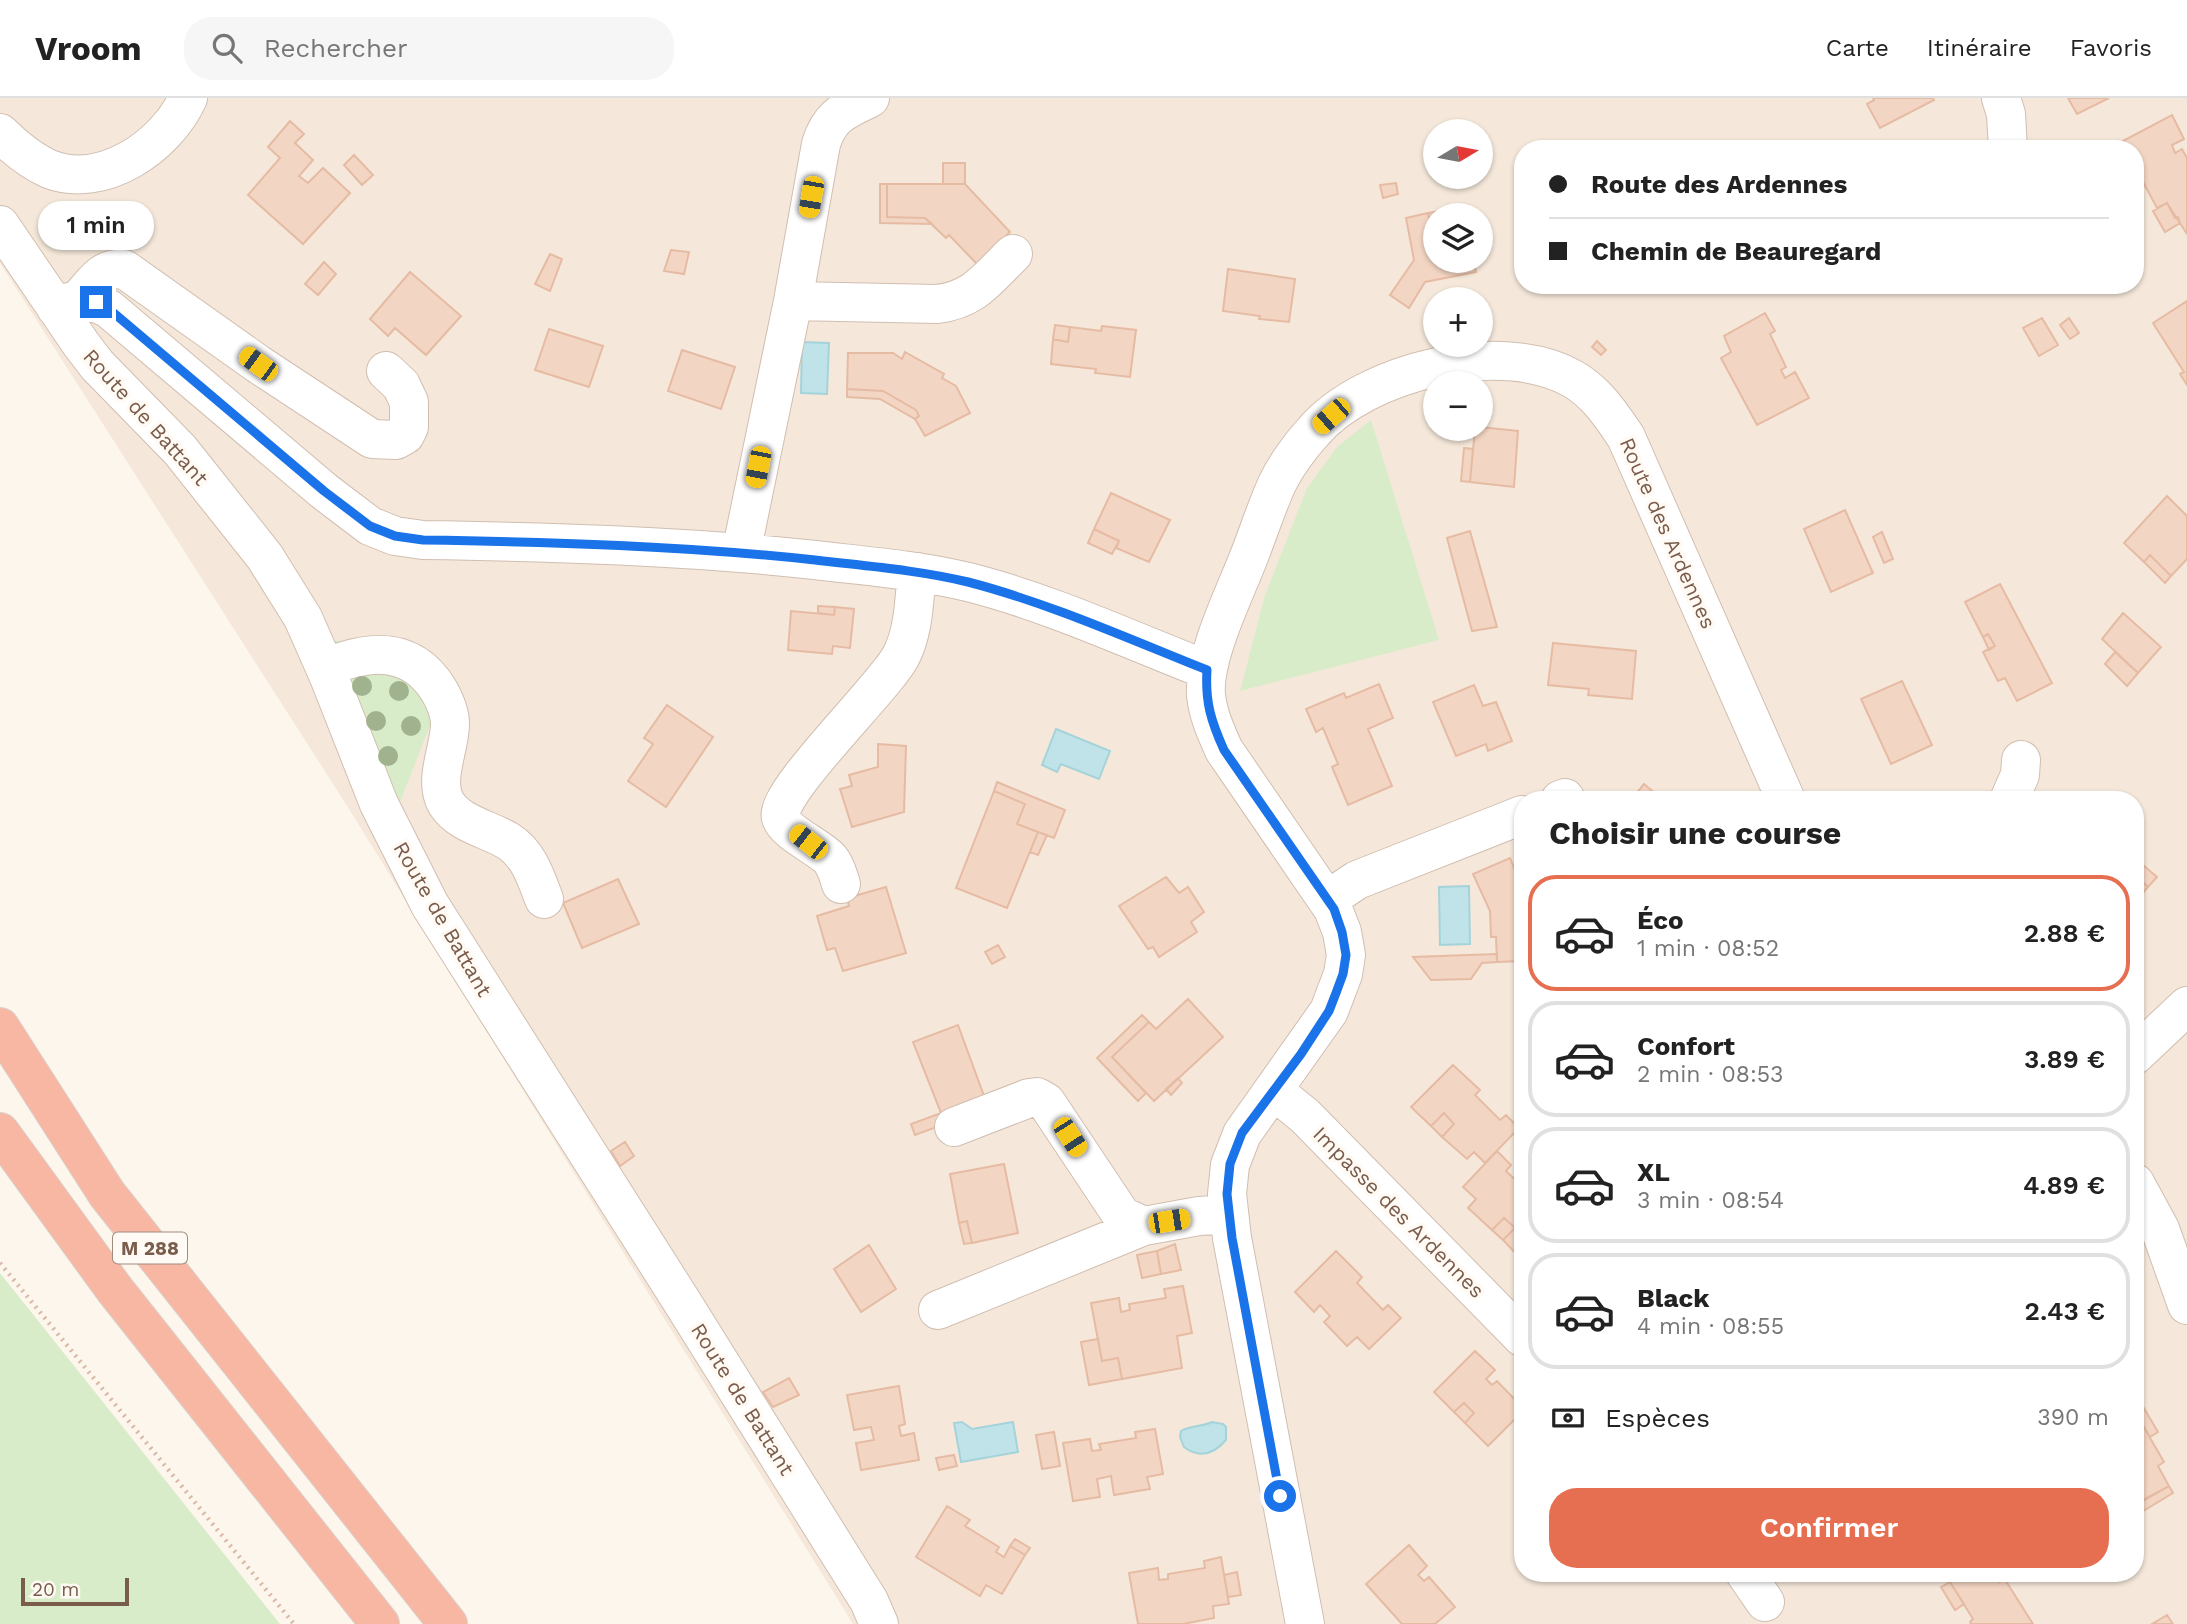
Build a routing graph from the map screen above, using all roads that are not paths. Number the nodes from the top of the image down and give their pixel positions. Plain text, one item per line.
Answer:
1 (188, 98) edge
2 (870, 98) edge
3 (2001, 98) edge
4 (0, 134) edge
5 (2007, 140) edge
6 (0, 225) edge
7 (1013, 254) dead end
8 (793, 301) junction
9 (68, 303) junction
10 (386, 372) dead end
11 (741, 553) junction
12 (917, 572) junction
13 (326, 668) junction
14 (1207, 670) junction
15 (2021, 760) dead end
16 (1772, 791) edge
17 (2013, 791) edge
18 (1514, 818) edge
19 (841, 884) dead end
20 (544, 899) dead end
21 (1327, 900) junction
22 (2187, 1006) edge
23 (0, 1027) edge
24 (2144, 1047) edge
25 (1273, 1090) junction
26 (954, 1127) dead end
27 (0, 1132) edge
28 (2144, 1200) edge
29 (1229, 1214) junction
30 (1144, 1226) junction
31 (2187, 1305) edge
32 (938, 1310) dead end
33 (1514, 1329) edge
34 (380, 1624) edge
35 (448, 1624) edge
36 (879, 1624) edge
37 (1305, 1624) edge

1 - 4 street
2 - 8 street
3 - 5 street
6 - 9 street, Route de Battant
7 - 8 street
8 - 11 street
9 - 10 street
9 - 11 street
9 - 13 street, Route de Battant
11 - 12 street
12 - 14 street
12 - 19 street
13 - 20 street
13 - 36 street, Route de Battant
14 - 16 street, Route des Ardennes
14 - 21 street, Route des Ardennes
15 - 17 street
18 - 21 street
21 - 25 street, Route des Ardennes
22 - 24 street
23 - 35 highway, M 288
25 - 29 street, Route des Ardennes
25 - 33 street, Impasse des Ardennes
26 - 30 street
27 - 34 highway, M 288
28 - 31 street
29 - 30 street
29 - 37 street, Route des Ardennes
30 - 32 street

